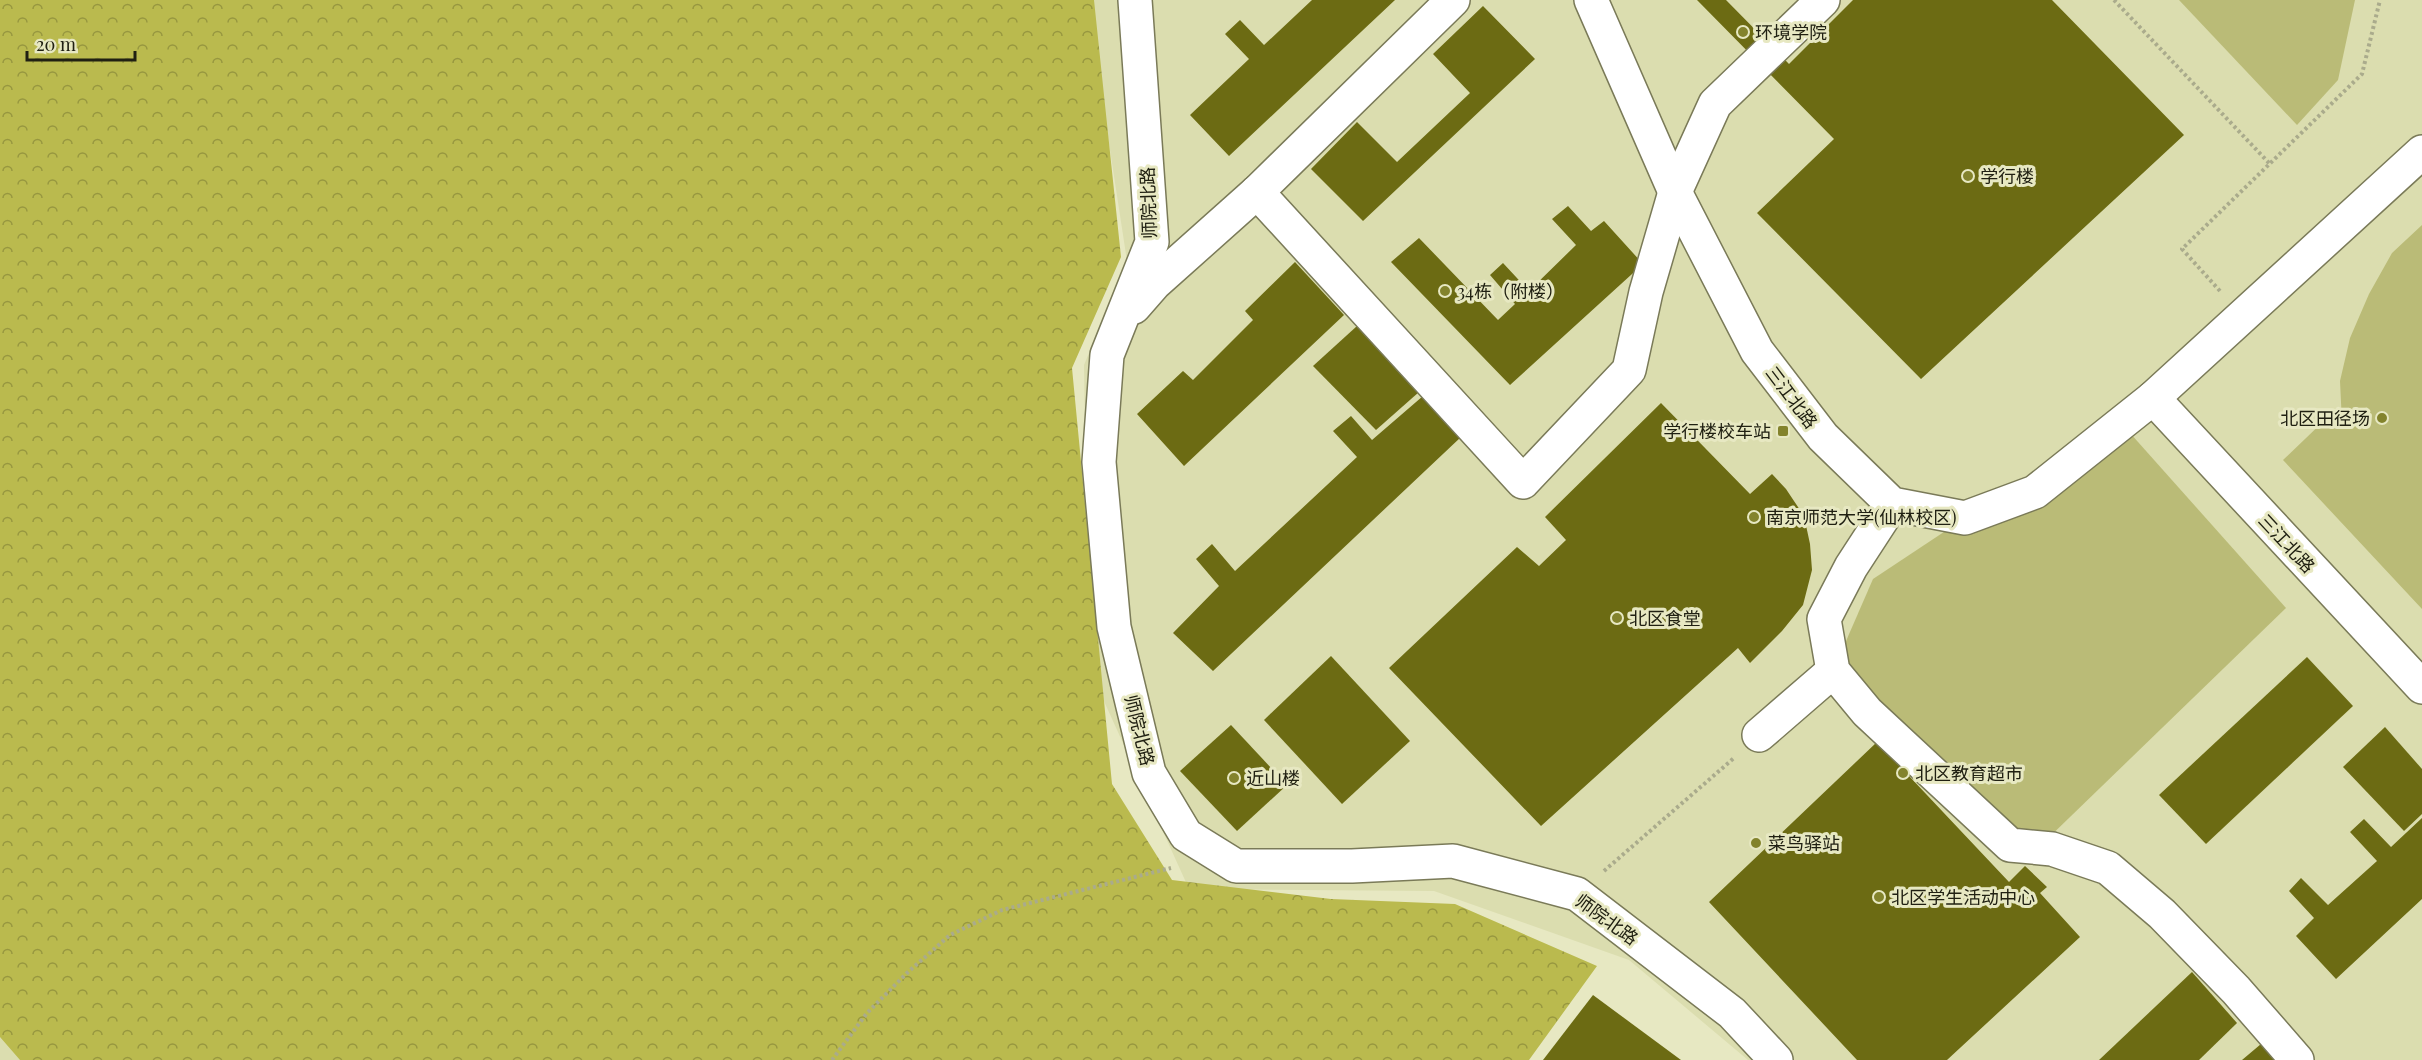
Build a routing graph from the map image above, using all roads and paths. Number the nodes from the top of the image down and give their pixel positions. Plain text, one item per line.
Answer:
1 (1135, 0) edge
2 (1453, 0) edge
3 (1591, 0) edge
4 (1823, 0) edge
5 (2114, 0) edge
6 (2380, 0) edge
7 (2422, 152) edge
8 (2270, 164) junction
9 (1257, 192) junction
10 (1675, 192) junction
11 (2242, 316) junction
12 (1120, 322) junction
13 (2152, 398) junction
14 (1892, 504) junction
15 (1833, 671) junction
16 (2422, 687) edge
17 (1760, 735) joint
18 (1218, 855) junction
19 (1577, 894) junction
20 (832, 1060) edge
21 (1776, 1060) edge
22 (2297, 1060) edge

1 - 12 street, 师院北路
2 - 9 street
3 - 10 street, 三江北路
4 - 10 street
5 - 8 path
6 - 8 path
7 - 11 street
8 - 11 path
9 - 10 street
9 - 12 street
10 - 14 street, 三江北路
11 - 13 street
12 - 18 street, 师院北路
13 - 14 street
13 - 16 street, 三江北路
14 - 15 street
15 - 17 street
15 - 22 street
17 - 19 path
18 - 19 street, 师院北路
18 - 20 path
19 - 21 street, 师院北路

